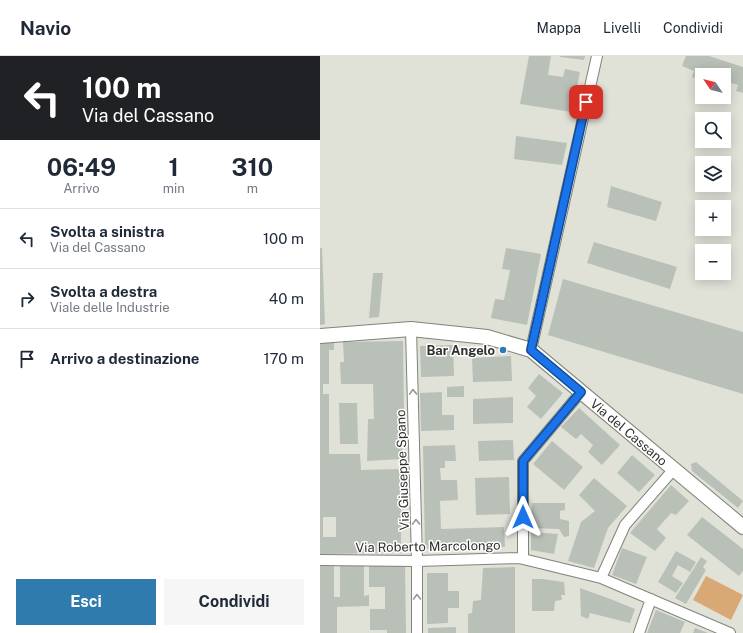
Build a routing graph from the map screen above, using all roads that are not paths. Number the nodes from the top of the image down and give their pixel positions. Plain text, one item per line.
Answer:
1 (596, 56) edge
2 (411, 329) junction
3 (320, 336) edge
4 (531, 350) junction
5 (581, 392) junction
6 (674, 469) junction
7 (743, 527) edge
8 (523, 559) junction
9 (320, 560) edge
10 (417, 561) junction
11 (601, 578) junction
12 (650, 599) junction
13 (417, 633) edge
14 (640, 633) edge
15 (730, 633) edge

1 - 4 street
2 - 3 main road, Via del Cassano
2 - 4 main road, Via del Cassano
10 -> 2 street, Via Giuseppe Spano
4 - 5 main road, Via del Cassano
5 - 6 main road, Via del Cassano
5 - 8 street
6 - 7 main road, Via del Cassano
6 - 11 street
8 - 10 street, Via Roberto Marcolongo
8 - 11 street, Via Roberto Marcolongo
9 - 10 street, Via Roberto Marcolongo
13 -> 10 street, Via Giuseppe Spano
11 - 12 street, Via Roberto Marcolongo
12 - 14 street
12 - 15 street, Via Roberto Marcolongo

